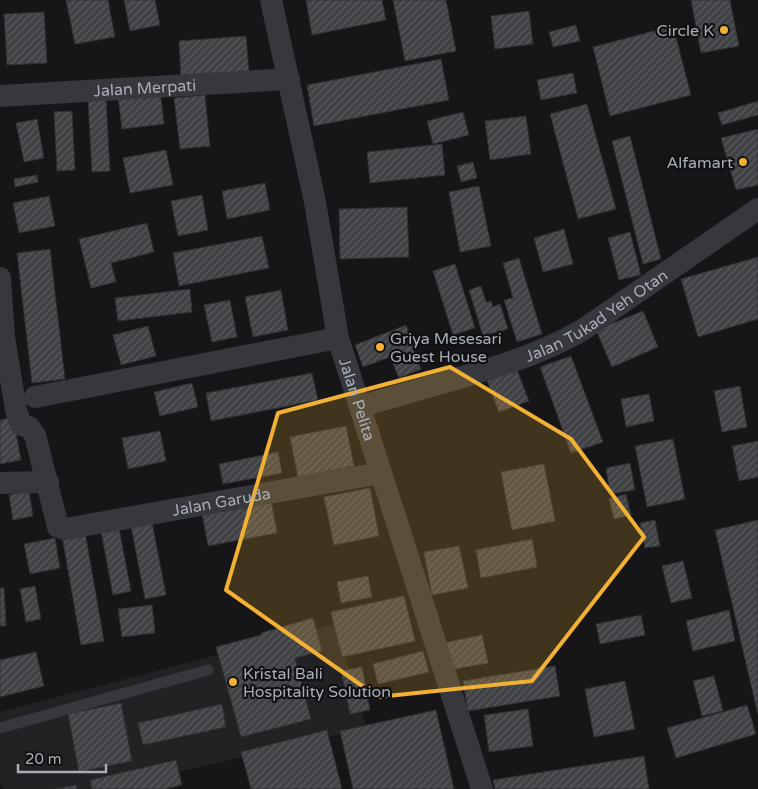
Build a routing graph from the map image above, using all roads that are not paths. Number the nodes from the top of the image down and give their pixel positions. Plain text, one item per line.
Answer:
1 (271, 0) edge
2 (289, 79) junction
3 (0, 96) edge
4 (758, 209) edge
5 (0, 278) edge
6 (338, 338) junction
7 (35, 397) dead end
8 (360, 407) junction
9 (381, 473) junction
10 (48, 482) junction
11 (0, 483) edge
12 (208, 670) dead end
13 (0, 728) edge
14 (482, 789) edge

1 - 2 street, Jalan Pelita
2 - 3 street, Jalan Merpati
2 - 6 street, Jalan Pelita
4 - 8 street, Jalan Tukad Yeh Otan
5 - 10 street
6 - 7 street
6 - 8 street, Jalan Pelita
8 - 9 street, Jalan Pelita
9 - 10 street, Jalan Garuda
9 - 14 street, Jalan Pelita
10 - 11 street
12 - 13 lane

